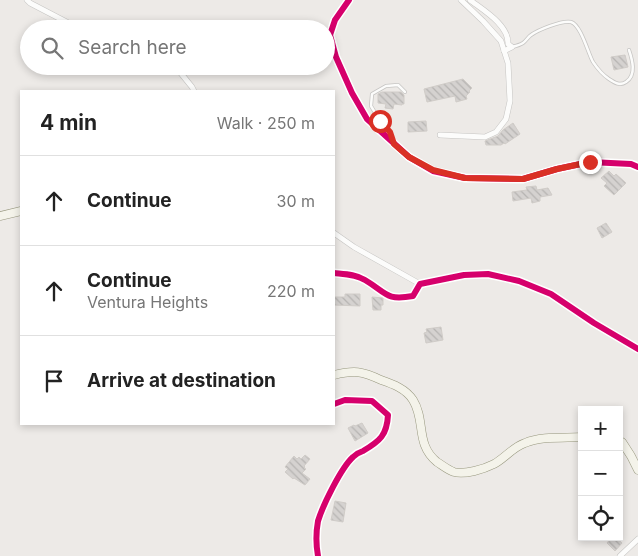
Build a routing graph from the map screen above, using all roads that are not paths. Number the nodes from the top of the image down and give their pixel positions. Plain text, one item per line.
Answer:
1 (27, 0) edge
2 (349, 0) edge
3 (461, 0) edge
4 (470, 0) edge
5 (63, 20) edge
6 (335, 20) edge
7 (512, 47) junction
8 (629, 50) dead end
9 (504, 51) junction
10 (335, 53) edge
11 (182, 75) edge
12 (194, 90) edge
13 (405, 92) dead end
14 (440, 134) dead end
15 (394, 144) junction
16 (638, 167) edge
17 (20, 211) edge
18 (0, 216) edge
19 (335, 234) edge
20 (335, 274) edge
21 (420, 284) junction
22 (638, 348) edge
23 (335, 375) edge
24 (335, 404) edge
25 (578, 437) edge
26 (623, 444) edge
27 (638, 470) edge
28 (638, 539) edge
29 (318, 556) edge
30 (620, 556) edge

1 - 5 street
2 - 6 street
3 - 9 street
4 - 7 street
7 - 8 lane
7 - 9 street
9 - 14 street
10 - 15 street
11 - 12 street
13 - 15 lane
15 - 16 street
17 - 18 main road
19 - 21 street
20 - 21 street
21 - 22 street
23 - 25 main road
24 - 29 street
26 - 27 main road
28 - 30 street

